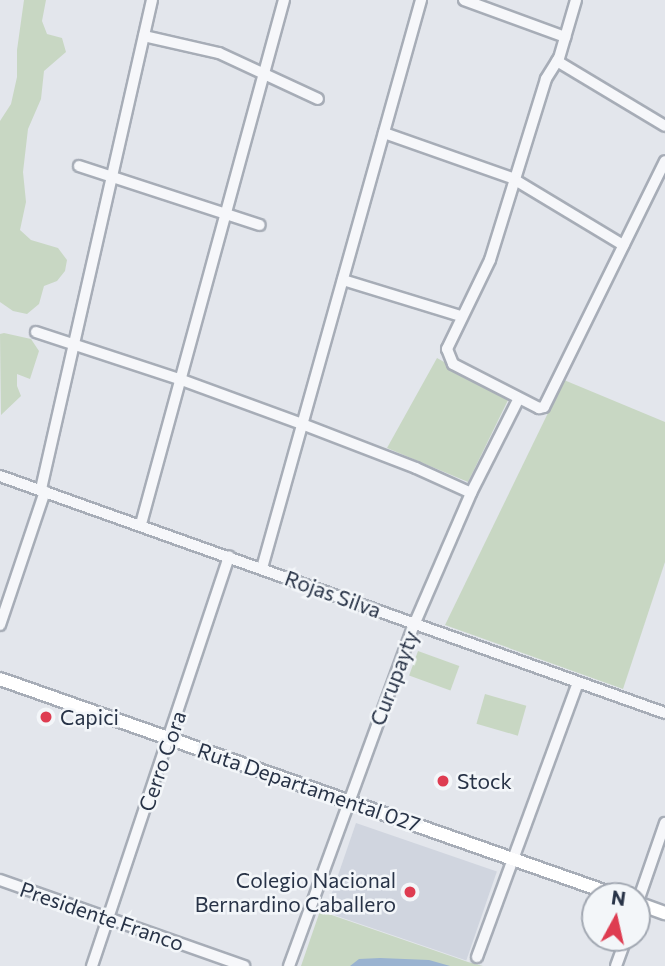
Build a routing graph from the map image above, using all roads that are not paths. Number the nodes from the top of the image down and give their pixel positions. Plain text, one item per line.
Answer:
1 (152, 0) edge
2 (284, 0) edge
3 (421, 0) edge
4 (464, 0) edge
5 (576, 0) edge
6 (144, 36) junction
7 (565, 37) junction
8 (557, 61) junction
9 (263, 75) junction
10 (318, 99) dead end
11 (665, 125) edge
12 (384, 133) junction
13 (665, 161) edge
14 (79, 166) dead end
15 (112, 177) junction
16 (515, 180) junction
17 (225, 214) junction
18 (260, 225) dead end
19 (623, 245) junction
20 (343, 280) junction
21 (461, 316) junction
22 (36, 332) dead end
23 (74, 344) junction
24 (179, 379) junction
25 (519, 398) junction
26 (302, 424) junction
27 (0, 476) edge
28 (43, 490) junction
29 (471, 493) junction
30 (141, 524) junction
31 (229, 555) junction
32 (262, 568) junction
33 (0, 625) edge
34 (414, 625) junction
35 (0, 679) edge
36 (578, 683) junction
37 (665, 713) edge
38 (170, 739) junction
39 (348, 801) junction
40 (665, 823) edge
41 (513, 859) junction
42 (0, 880) edge
43 (644, 882) edge
44 (581, 883) edge
45 (107, 918) junction
46 (477, 957) dead end
47 (92, 966) edge
48 (244, 966) edge
49 (289, 966) edge

1 - 6 street
2 - 9 street
3 - 12 street
4 - 7 street
5 - 7 street
6 - 9 street
6 - 15 street
7 - 8 street
8 - 11 street
8 - 16 street
9 - 10 street
9 - 17 street
12 - 16 street
12 - 20 street
13 - 19 street
14 - 15 street
15 - 17 street
15 - 23 street
16 - 19 street
16 - 21 street
17 - 18 street
17 - 24 street
19 - 25 street
20 - 21 street
20 - 26 street
21 - 25 street
22 - 23 street
23 - 24 street
23 - 28 street
24 - 26 street
24 - 30 street
25 - 29 street, Curupayty
26 - 29 street
26 - 32 street
27 - 28 street, Rojas Silva
28 - 30 street, Rojas Silva
28 - 33 street
29 - 34 street, Curupayty
30 - 31 street, Rojas Silva
31 - 32 street, Rojas Silva
31 - 38 street, Cerro Cora
32 - 34 street, Rojas Silva
34 - 36 street, Rojas Silva
34 - 39 street, Curupayty
35 - 38 main road, Ruta Departamental 027
36 - 37 street, Rojas Silva
36 - 41 street
38 - 39 main road, Ruta Departamental 027
38 - 45 street, Cerro Cora
39 - 41 main road, Ruta Departamental 027
39 - 49 street, Curupayty
40 - 43 street
41 - 44 main road, Ruta Departamental 027
41 - 46 street
42 - 45 street, Presidente Franco
45 - 47 street, Cerro Cora
45 - 48 street, Presidente Franco

